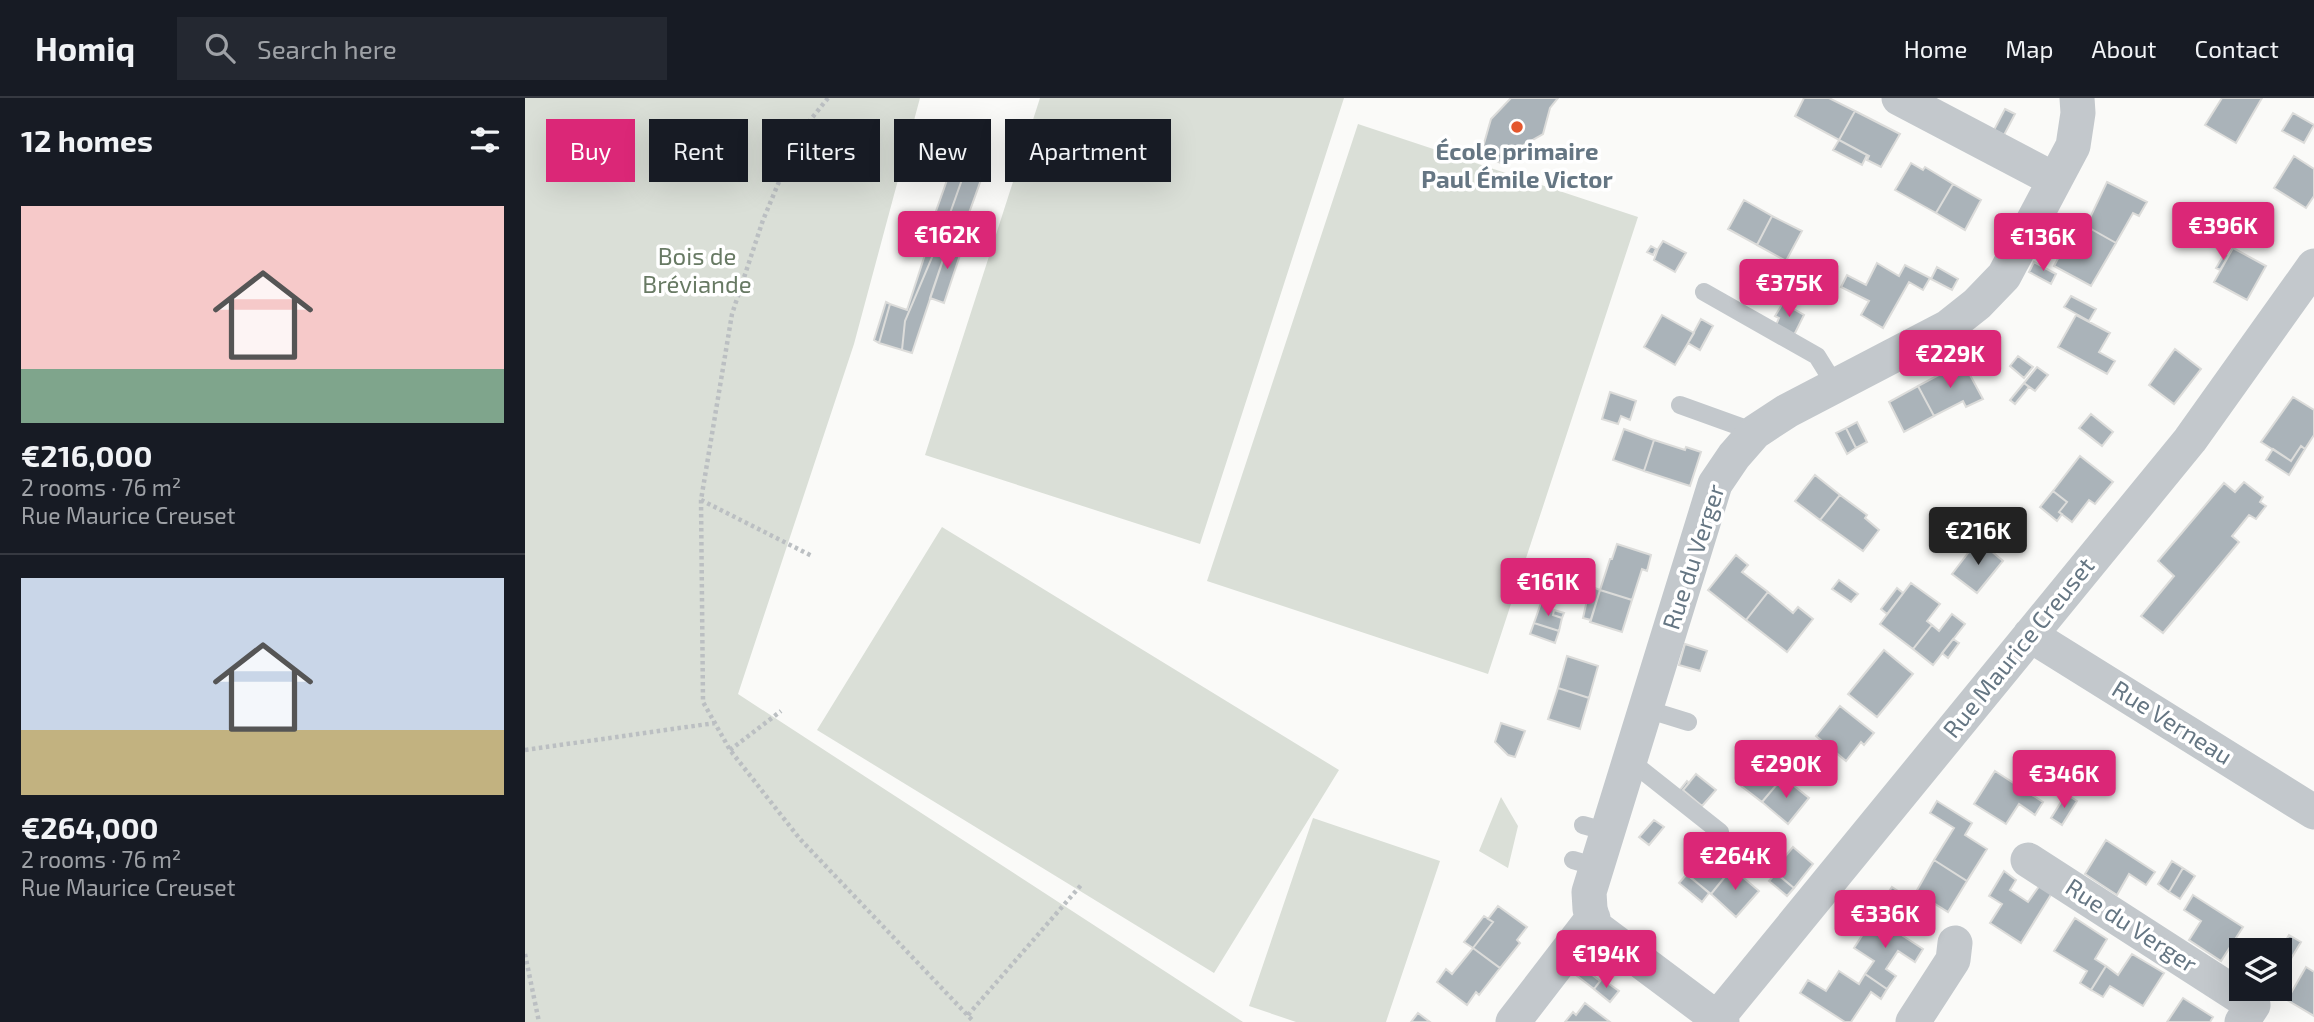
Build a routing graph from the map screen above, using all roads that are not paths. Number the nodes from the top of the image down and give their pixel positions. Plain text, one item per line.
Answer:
1 (1899, 98) edge
2 (2077, 98) edge
3 (2055, 180) junction
4 (2314, 266) edge
5 (1704, 292) dead end
6 (1835, 385) junction
7 (1680, 405) dead end
8 (1755, 432) junction
9 (2030, 635) junction
10 (1646, 709) junction
11 (1688, 722) dead end
12 (1628, 766) junction
13 (2314, 812) edge
14 (1720, 832) dead end
15 (2028, 860) dead end
16 (1593, 919) junction
17 (1955, 943) dead end
18 (1717, 1021) edge
19 (1513, 1022) edge
20 (1913, 1022) edge
21 (2242, 1022) edge

1 - 3 street
2 - 3 street, Rue du Verger
3 - 6 street, Rue du Verger
4 - 9 street, Rue Maurice Creuset
5 - 6 lane
6 - 8 street, Rue du Verger
7 - 8 lane
8 - 10 street, Rue du Verger
9 - 13 street, Rue Verneau
9 - 18 street, Rue Maurice Creuset
10 - 11 lane
10 - 12 street, Rue du Verger
12 - 14 lane
12 - 16 street, Rue du Verger
15 - 21 street, Rue du Verger
16 - 18 street
16 - 19 street
17 - 20 street

